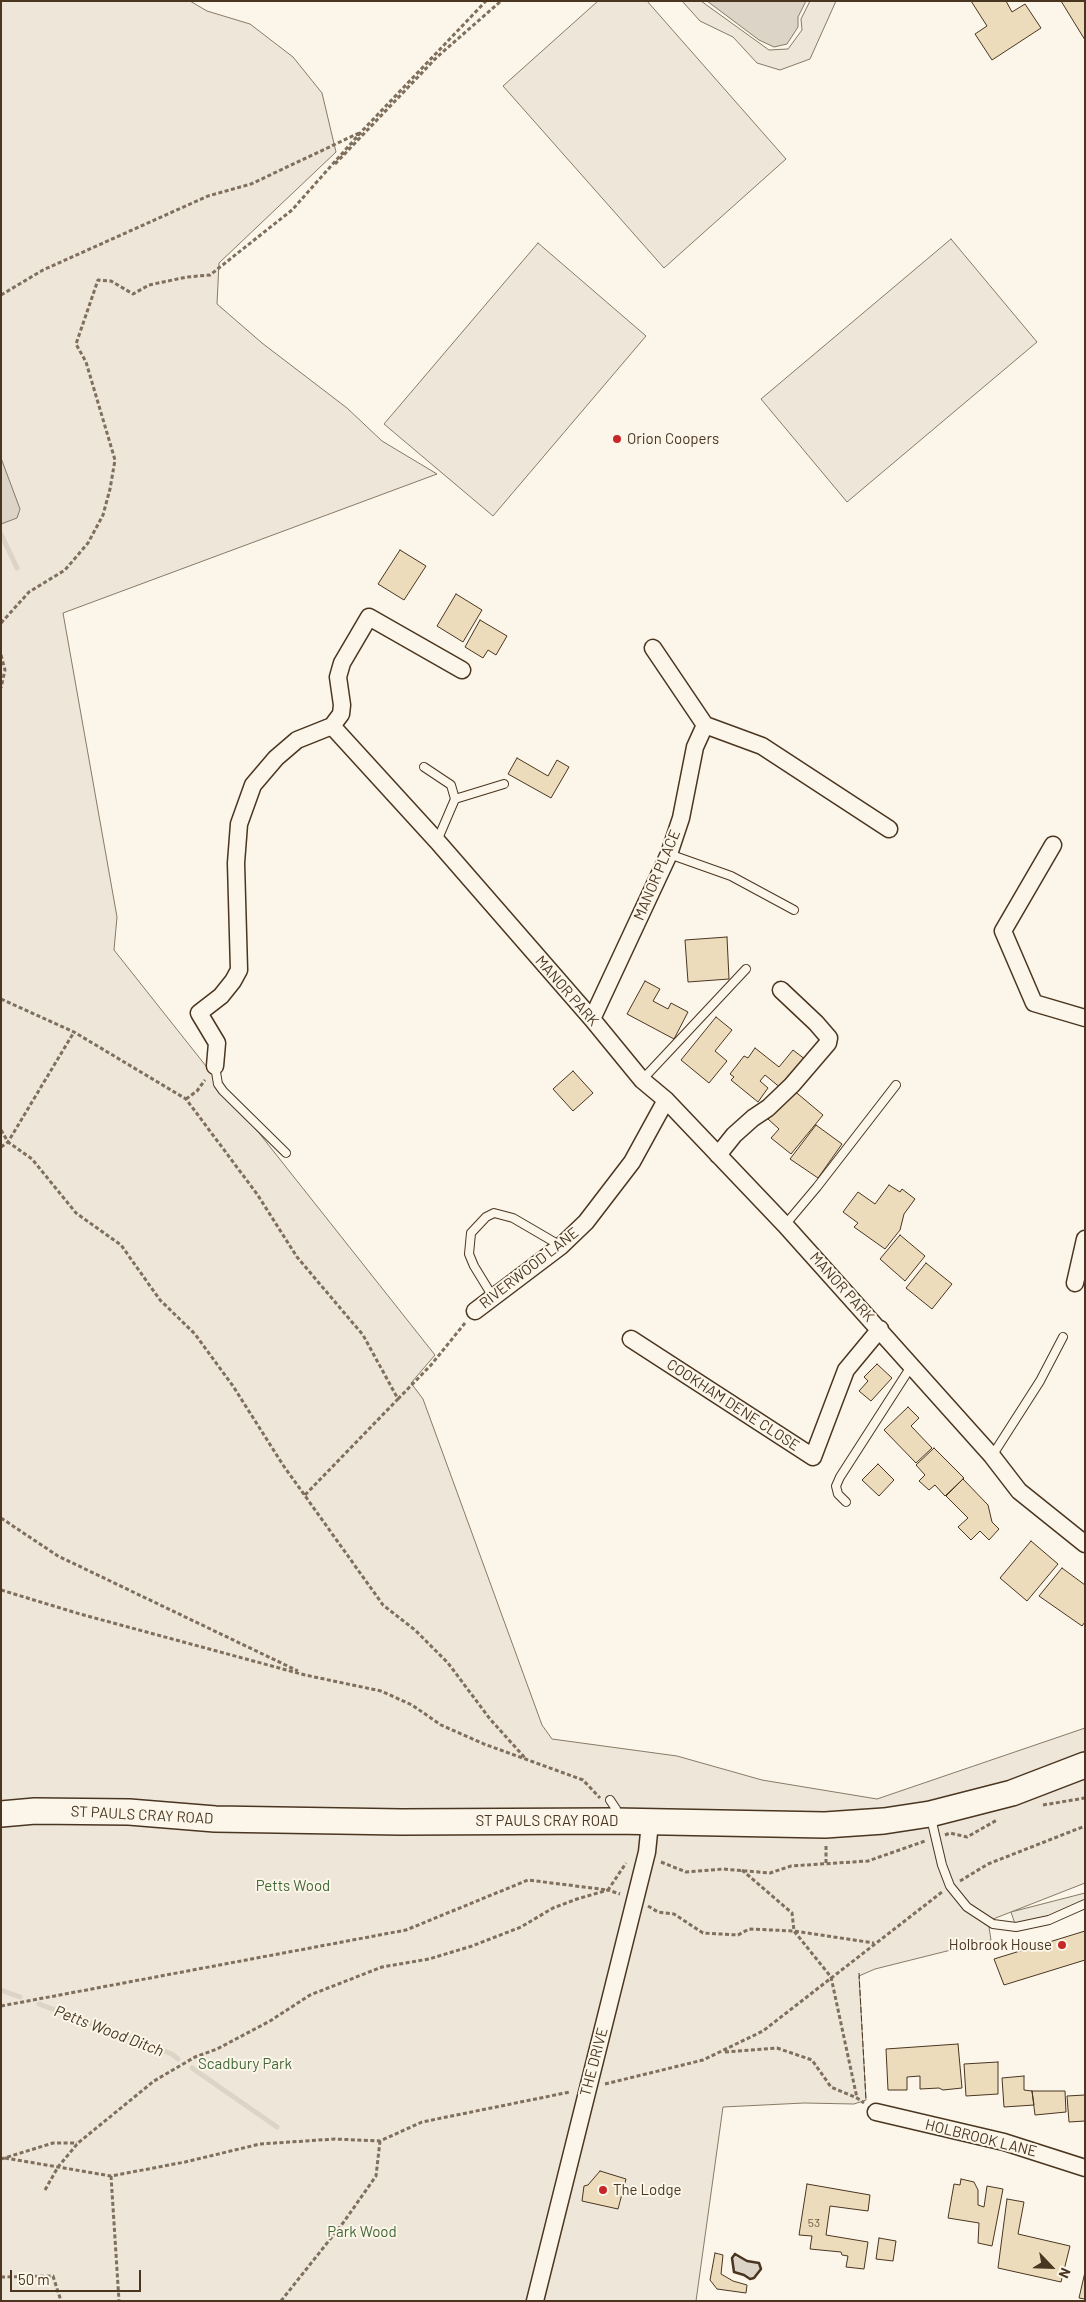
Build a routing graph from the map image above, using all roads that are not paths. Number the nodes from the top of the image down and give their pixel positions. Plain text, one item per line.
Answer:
1 (653, 648) dead end
2 (462, 670) dead end
3 (705, 725) junction
4 (332, 726) junction
5 (424, 767) dead end
6 (504, 784) dead end
7 (455, 799) junction
8 (890, 829) dead end
9 (437, 841) junction
10 (1053, 845) dead end
11 (669, 854) junction
12 (794, 910) dead end
13 (746, 969) dead end
14 (781, 990) dead end
15 (1085, 1018) edge
16 (592, 1019) junction
17 (215, 1066) joint
18 (642, 1080) junction
19 (896, 1085) dead end
20 (666, 1100) junction
21 (286, 1153) dead end
22 (718, 1155) junction
23 (785, 1225) junction
24 (1085, 1239) edge
25 (561, 1246) junction
26 (1075, 1283) dead end
27 (493, 1297) junction
28 (475, 1311) road end
29 (880, 1328) junction
30 (1063, 1337) dead end
31 (631, 1339) dead end
32 (912, 1365) junction
33 (992, 1456) junction
34 (846, 1502) dead end
35 (1085, 1544) edge
36 (1085, 1765) edge
37 (1, 1814) edge
38 (930, 1814) junction
39 (649, 1833) junction
40 (1085, 1904) edge
41 (876, 2112) road end
42 (1085, 2168) edge
43 (535, 2301) edge

1 - 3 street
2 - 4 street
3 - 8 street
3 - 11 street, MANOR PLACE
4 - 9 street, MANOR PARK
4 - 17 street
5 - 7 lane
6 - 7 lane
7 - 9 lane
9 - 16 street, MANOR PARK
10 - 15 street
11 - 12 lane
11 - 16 street, MANOR PLACE
13 - 18 lane
14 - 22 street
16 - 18 street, MANOR PARK
17 - 21 lane
18 - 20 street, MANOR PARK
19 - 23 lane
20 - 22 street, MANOR PARK
20 - 25 street, RIVERWOOD LANE
22 - 23 street, MANOR PARK
23 - 29 street, MANOR PARK
24 - 26 street
25 - 27 street, RIVERWOOD LANE
25 - 27 lane
27 - 28 street, RIVERWOOD LANE
29 - 31 street, COOKHAM DENE CLOSE
29 - 32 street, MANOR PARK
30 - 33 lane
32 - 33 street, MANOR PARK
32 - 34 lane
33 - 35 street, MANOR PARK
36 - 38 main road, ST PAULS CRAY ROAD
37 - 39 main road, ST PAULS CRAY ROAD
38 - 39 main road, ST PAULS CRAY ROAD
38 - 40 lane
39 - 43 street, THE DRIVE
41 - 42 street, HOLBROOK LANE

